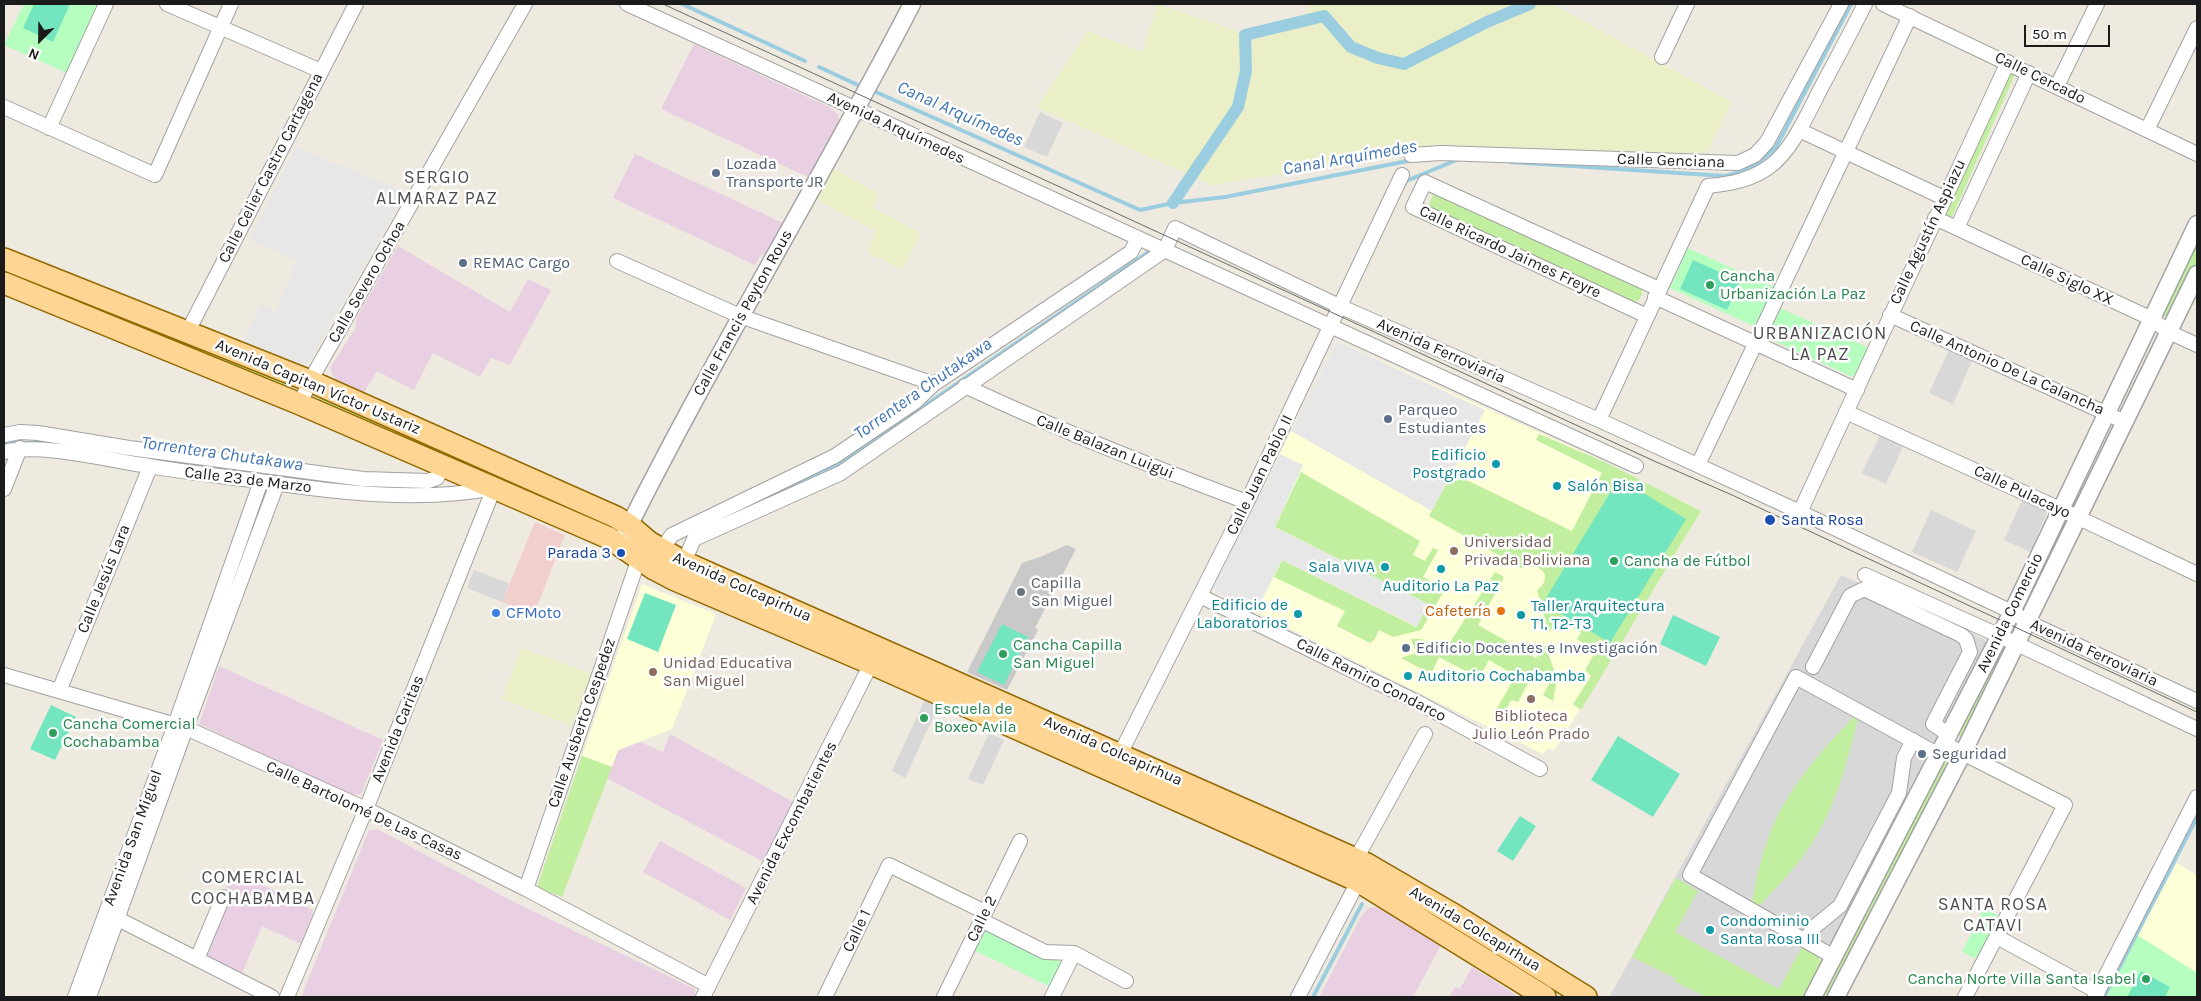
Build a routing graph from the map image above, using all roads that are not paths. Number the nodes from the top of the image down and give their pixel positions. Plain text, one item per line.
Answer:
1 (106, 4) edge
2 (167, 4) edge
3 (231, 4) edge
4 (356, 4) edge
5 (525, 4) edge
6 (627, 4) edge
7 (912, 4) edge
8 (1688, 4) edge
9 (1841, 4) edge
10 (1866, 4) edge
11 (1883, 4) edge
12 (2095, 4) edge
13 (1910, 16) junction
14 (221, 27) junction
15 (2197, 28) edge
16 (1662, 57) dead end
17 (2008, 62) junction
18 (321, 71) junction
19 (2029, 73) junction
20 (2057, 86) junction
21 (4, 107) edge
22 (857, 110) junction
23 (49, 128) junction
24 (1799, 130) junction
25 (2147, 130) junction
26 (1845, 152) junction
27 (2197, 154) edge
28 (1411, 155) dead end
29 (1402, 175) dead end
30 (1944, 198) junction
31 (1935, 218) junction
32 (2197, 224) edge
33 (1956, 228) junction
34 (1138, 238) junction
35 (1165, 250) junction
36 (4, 259) edge
37 (617, 261) dead end
38 (2197, 274) edge
39 (4, 283) edge
40 (1657, 293) junction
41 (1339, 306) junction
42 (1890, 314) junction
43 (740, 316) junction
44 (1647, 316) junction
45 (2150, 318) junction
46 (1330, 326) junction
47 (187, 332) junction
48 (2169, 332) junction
49 (1754, 342) junction
50 (2197, 345) edge
51 (310, 382) junction
52 (934, 384) junction
53 (965, 386) junction
54 (1857, 390) junction
55 (300, 404) junction
56 (1846, 412) junction
57 (2105, 413) junction
58 (1599, 420) junction
59 (2125, 422) junction
60 (4, 435) edge
61 (20, 448) junction
62 (4, 452) edge
63 (1698, 465) junction
64 (444, 466) junction
65 (1636, 466) dead end
66 (150, 467) junction
67 (261, 482) junction
68 (277, 484) junction
69 (494, 488) junction
70 (4, 489) edge
71 (1247, 502) junction
72 (2060, 509) junction
73 (1800, 512) junction
74 (2078, 518) junction
75 (629, 525) junction
76 (620, 544) junction
77 (661, 550) junction
78 (639, 558) junction
79 (684, 562) junction
80 (2197, 574) edge
81 (1865, 575) dead end
82 (1200, 596) junction
83 (2012, 612) junction
84 (2028, 622) junction
85 (2000, 636) junction
86 (2016, 645) junction
87 (876, 656) junction
88 (1812, 667) dead end
89 (4, 675) edge
90 (59, 691) junction
91 (2197, 701) edge
92 (180, 727) junction
93 (2197, 729) edge
94 (1425, 734) dead end
95 (1913, 740) junction
96 (1945, 745) junction
97 (1963, 753) junction
98 (1115, 762) junction
99 (1540, 769) dead end
100 (2197, 797) edge
101 (366, 809) junction
102 (1020, 841) dead end
103 (1360, 868) junction
104 (526, 889) junction
105 (223, 897) dead end
106 (983, 916) junction
107 (118, 919) junction
108 (1997, 937) junction
109 (1806, 940) junction
110 (1074, 953) junction
111 (1834, 957) junction
112 (197, 959) junction
113 (1126, 981) dead end
114 (706, 992) edge
115 (2097, 994) edge
116 (75, 997) edge
117 (89, 997) edge
118 (272, 997) edge
119 (287, 997) edge
120 (825, 997) edge
121 (944, 997) edge
122 (1052, 997) edge
123 (1298, 997) edge
124 (1545, 997) edge
125 (1586, 997) edge
126 (1813, 997) edge
127 (1836, 997) edge
128 (1965, 997) edge

1 - 23 street
2 - 14 street
3 - 14 street
4 - 18 street, Calle Celier Castro Cartagena
5 - 51 street, Calle Severo Ochoa
6 - 22 street, Avenida Arquímedes
7 - 22 street, Calle Francis Peyton Rous
8 - 16 street
9 - 28 street, Calle Genciana
10 - 24 street, Calle Genciana
11 - 13 street, Calle Cercado
12 - 20 street
13 - 17 street, Calle Cercado
13 - 26 street
14 - 18 street
14 - 23 street
15 - 25 street
17 - 19 street, Calle Cercado
17 - 30 street, Calle Agustín Aspiazu
18 - 47 street, Calle Celier Castro Cartagena
19 - 20 street, Calle Cercado
19 - 33 street, Calle Agustín Aspiazu
20 - 25 street, Calle Cercado
21 - 23 street
22 - 34 street, Avenida Arquímedes
22 - 43 street, Calle Francis Peyton Rous
24 - 26 street
24 - 40 street, Calle Genciana
25 - 27 street, Calle Cercado
26 - 30 street
26 - 49 street
29 - 41 street, Calle Juan Pablo II
30 - 31 street, Calle Agustín Aspiazu
31 - 33 street, Calle Siglo XX
31 - 42 street, Calle Agustín Aspiazu
32 - 45 street, Avenida Comercio
33 - 45 street, Calle Siglo XX
34 - 35 street, Avenida Arquímedes
34 - 52 street
35 - 41 street, Avenida Ferroviaria
35 - 46 street, Avenida Ferroviaria
35 - 53 street
36 - 47 main road, Avenida Capitan Víctor Ustariz
37 - 43 street
38 - 48 street, Avenida Comercio
39 - 55 main road, Avenida Capitan Víctor Ustariz
40 - 44 street
40 - 44 street, Calle Ricardo Jaimes Freyre
40 - 49 street
41 - 46 street, Calle Juan Pablo II
41 - 58 street, Avenida Ferroviaria
42 - 54 street, Calle Agustín Aspiazu
42 - 57 street, Calle Antonio De La Calancha
43 - 52 street
43 - 75 street, Calle Francis Peyton Rous
44 - 58 street
45 - 48 street, Calle Siglo XX
45 - 57 street, Avenida Comercio
46 - 65 street, Avenida Ferroviaria
46 - 71 street, Calle Juan Pablo II
47 - 51 main road, Avenida Capitan Víctor Ustariz
48 - 50 street, Calle Siglo XX
48 - 59 street, Avenida Comercio
49 - 54 street
49 - 63 street
51 - 55 street, Calle Severo Ochoa
51 - 75 main road, Avenida Capitan Víctor Ustariz
52 - 77 street
53 - 71 street, Calle Balazan Luigui
53 - 79 street
54 - 56 street, Calle Agustín Aspiazu
55 - 64 main road, Avenida Capitan Víctor Ustariz
56 - 72 street, Calle Pulacayo
56 - 73 street, Calle Agustín Aspiazu
57 - 59 street, Calle Antonio De La Calancha
57 - 72 street, Avenida Comercio
58 - 63 street, Avenida Ferroviaria
59 - 74 street, Avenida Comercio
60 - 64 street
61 - 62 street, Calle 23 de Marzo
61 - 66 street, Calle 23 de Marzo
61 - 70 street
63 - 73 street, Avenida Ferroviaria
64 - 69 main road, Avenida Capitan Víctor Ustariz
66 - 67 street, Calle 23 de Marzo
66 - 90 street, Calle Jesús Lara
67 - 68 street, Calle 23 de Marzo
67 - 92 street, Avenida San Miguel
68 - 69 street, Calle 23 de Marzo
68 - 92 street, Avenida San Miguel
69 - 76 main road, Avenida Capitan Víctor Ustariz
69 - 101 street, Avenida Caritas
71 - 82 street, Calle Juan Pablo II
72 - 74 street, Calle Pulacayo
72 - 83 street, Avenida Comercio
73 - 83 street, Avenida Ferroviaria
74 - 80 street, Calle Pulacayo
74 - 84 street, Avenida Comercio
75 - 76 street, Calle Francis Peyton Rous
75 - 77 main road, Avenida Colcapirhua
76 - 78 main road, Avenida Colcapirhua
77 - 79 main road, Avenida Colcapirhua
78 - 87 main road, Avenida Colcapirhua
78 - 104 street, Calle Ausberto Cespedez
79 - 87 main road, Avenida Colcapirhua
81 - 85 street, Avenida Ferroviaria
82 - 98 street, Calle Juan Pablo II
82 - 99 street, Calle Ramiro Condarco
83 - 84 street, Avenida Ferroviaria
83 - 85 street, Avenida Comercio
84 - 86 street, Avenida Comercio
84 - 91 street, Avenida Ferroviaria
85 - 86 street, Avenida Ferroviaria
85 - 96 street, Avenida Comercio
86 - 93 street, Avenida Ferroviaria
86 - 97 street, Avenida Comercio
87 - 98 main road, Avenida Colcapirhua
87 - 114 street, Avenida Excombatientes
88 - 96 street
89 - 90 street, Calle Bartolomé De Las Casas
90 - 92 street, Calle Bartolomé De Las Casas
92 - 101 street, Calle Bartolomé De Las Casas
92 - 107 street, Avenida San Miguel
92 - 116 street, Avenida San Miguel
94 - 103 street
95 - 96 street
95 - 109 street
95 - 109 street
96 - 97 street
96 - 111 street, Avenida Comercio
97 - 108 street
97 - 127 street, Avenida Comercio
98 - 103 main road, Avenida Colcapirhua
100 - 115 street
101 - 104 street, Calle Bartolomé De Las Casas
101 - 119 street, Avenida Caritas
102 - 106 street, Calle 2
103 - 123 street
103 - 124 main road, Avenida Colcapirhua
103 - 125 main road, Avenida Colcapirhua
104 - 114 street, Calle Bartolomé De Las Casas
105 - 112 street
106 - 110 street
106 - 120 street, Calle 1
106 - 121 street, Calle 2
107 - 112 street
107 - 117 street, Avenida San Miguel
108 - 115 street
108 - 128 street
109 - 111 street
110 - 113 street
110 - 122 street
111 - 126 street, Avenida Comercio
112 - 118 street

